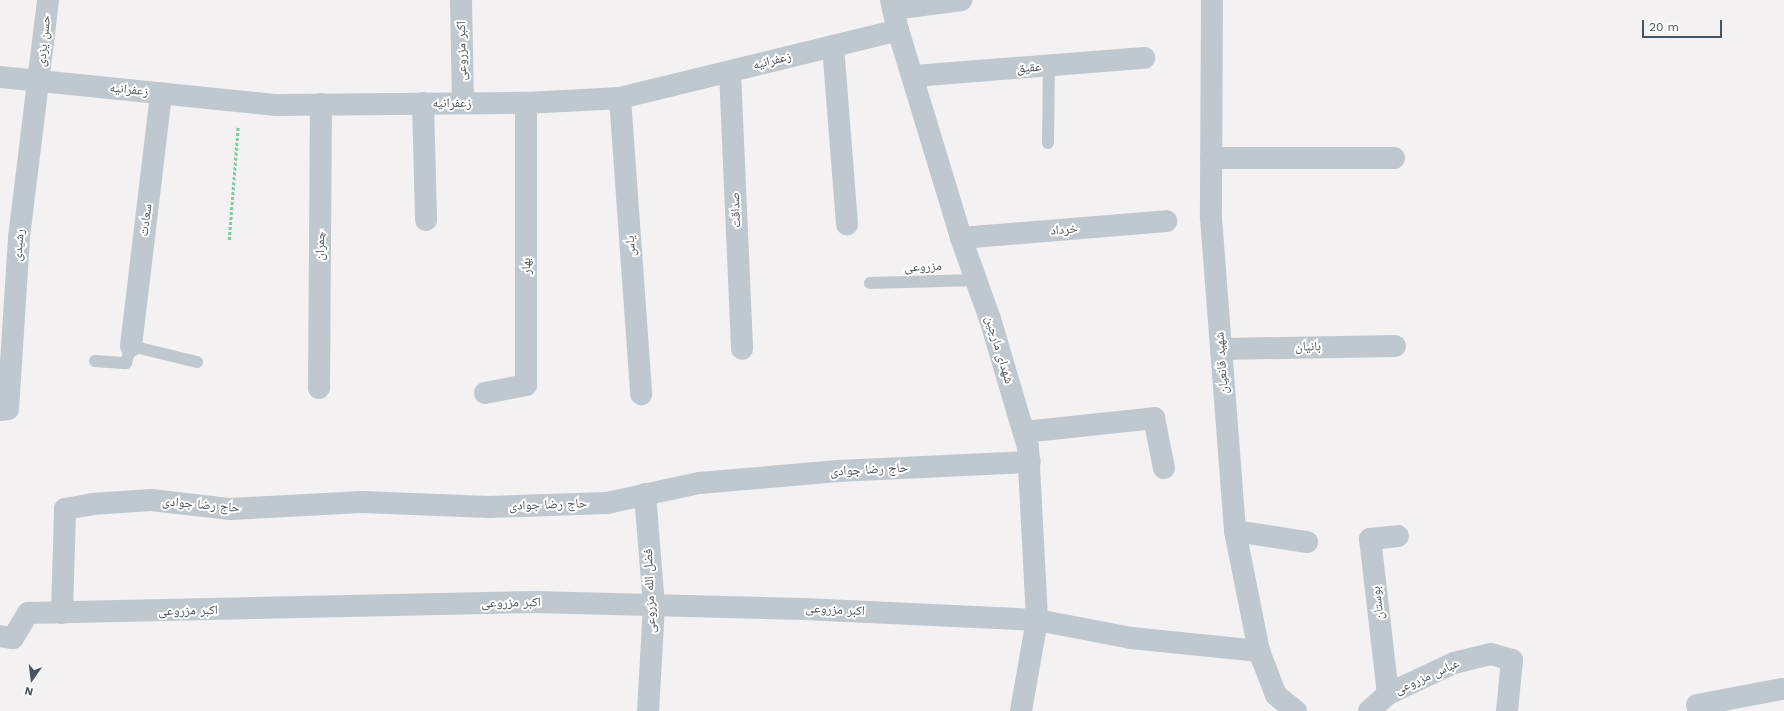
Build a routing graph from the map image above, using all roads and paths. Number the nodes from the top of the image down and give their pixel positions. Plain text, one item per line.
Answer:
1 (48, 0) edge
2 (461, 0) edge
3 (961, 0) edge
4 (1212, 0) edge
5 (892, 4) edge
6 (898, 30) junction
7 (833, 46) junction
8 (1144, 58) dead end
9 (1049, 66) junction
10 (730, 72) junction
11 (914, 76) junction
12 (0, 77) edge
13 (40, 82) junction
14 (161, 94) junction
15 (620, 98) junction
16 (240, 101) junction
17 (463, 102) junction
18 (423, 103) junction
19 (526, 103) junction
20 (322, 104) junction
21 (1048, 143) dead end
22 (1211, 158) junction
23 (1394, 158) dead end
24 (426, 220) dead end
25 (1166, 221) dead end
26 (848, 224) dead end
27 (961, 238) junction
28 (229, 240) dead end
29 (976, 280) junction
30 (870, 283) dead end
31 (131, 346) junction
32 (1395, 346) dead end
33 (742, 349) dead end
34 (1220, 349) junction
35 (95, 361) dead end
36 (197, 362) dead end
37 (319, 388) dead end
38 (485, 393) dead end
39 (642, 394) dead end
40 (4, 410) edge
41 (1024, 432) junction
42 (1030, 462) junction
43 (1164, 468) dead end
44 (645, 494) junction
45 (1235, 531) junction
46 (1398, 536) dead end
47 (1307, 542) dead end
48 (654, 605) junction
49 (62, 614) junction
50 (1037, 620) junction
51 (0, 636) edge
52 (1259, 651) junction
53 (1782, 689) dead end
54 (1388, 694) junction
55 (1741, 704) edge
56 (1698, 705) dead end
57 (648, 711) edge
58 (1021, 711) edge
59 (1296, 711) edge
60 (1369, 711) edge
61 (1507, 711) edge

1 - 13 street, حسن یزدی
2 - 17 street, اکبر مزروعی
3 - 5 street
4 - 22 street, شهید قانعیان
5 - 6 street, شهدای مارچین
6 - 7 street, زعفرانیه
6 - 11 street, شهدای مارچین
7 - 10 street, زعفرانیه
7 - 26 street
8 - 9 street, عقیق
9 - 11 street, عقیق
9 - 21 lane
10 - 15 street, زعفرانیه
10 - 33 street, صداقت
11 - 27 street, شهدای مارچین
12 - 13 street, زعفرانیه
13 - 14 street, زعفرانیه
13 - 40 street, رشیدی
14 - 16 street, زعفرانیه
14 - 31 street, سعادت
15 - 19 street, زعفرانیه
15 - 39 street, یاس
16 - 20 street, زعفرانیه
16 - 28 path
17 - 18 street, زعفرانیه
17 - 19 street, زعفرانیه
18 - 20 street, زعفرانیه
18 - 24 street
19 - 38 street, بهار
20 - 37 street, چمران
22 - 23 street
22 - 34 street, شهید قانعیان
25 - 27 street, خرداد
27 - 29 street, شهدای مارچین
29 - 30 lane, مزروعی
29 - 41 street, شهدای مارچین
31 - 35 lane
31 - 36 lane
32 - 34 street, بانیان
34 - 45 street, شهید قانعیان
41 - 42 street, شهدای مارچین
41 - 43 street
42 - 44 street, حاج رضا جوادی
42 - 50 street, شهدای مارچین
44 - 48 street, فضل الله مزروعی
44 - 49 street, حاج رضا جوادی
45 - 47 street
45 - 52 street, شهید قانعیان
46 - 54 street, بوستان
48 - 49 street, اکبر مزروعی
48 - 50 street, اکبر مزروعی
48 - 57 street, فضل الله مزروعی
49 - 51 street, اکبر مزروعی
50 - 52 street, اکبر مزروعی
50 - 58 street, شهدای مارچین
52 - 59 street, شهید قانعیان
53 - 55 street
54 - 60 street, عباس مزروعی
54 - 61 street, عباس مزروعی
55 - 56 street

